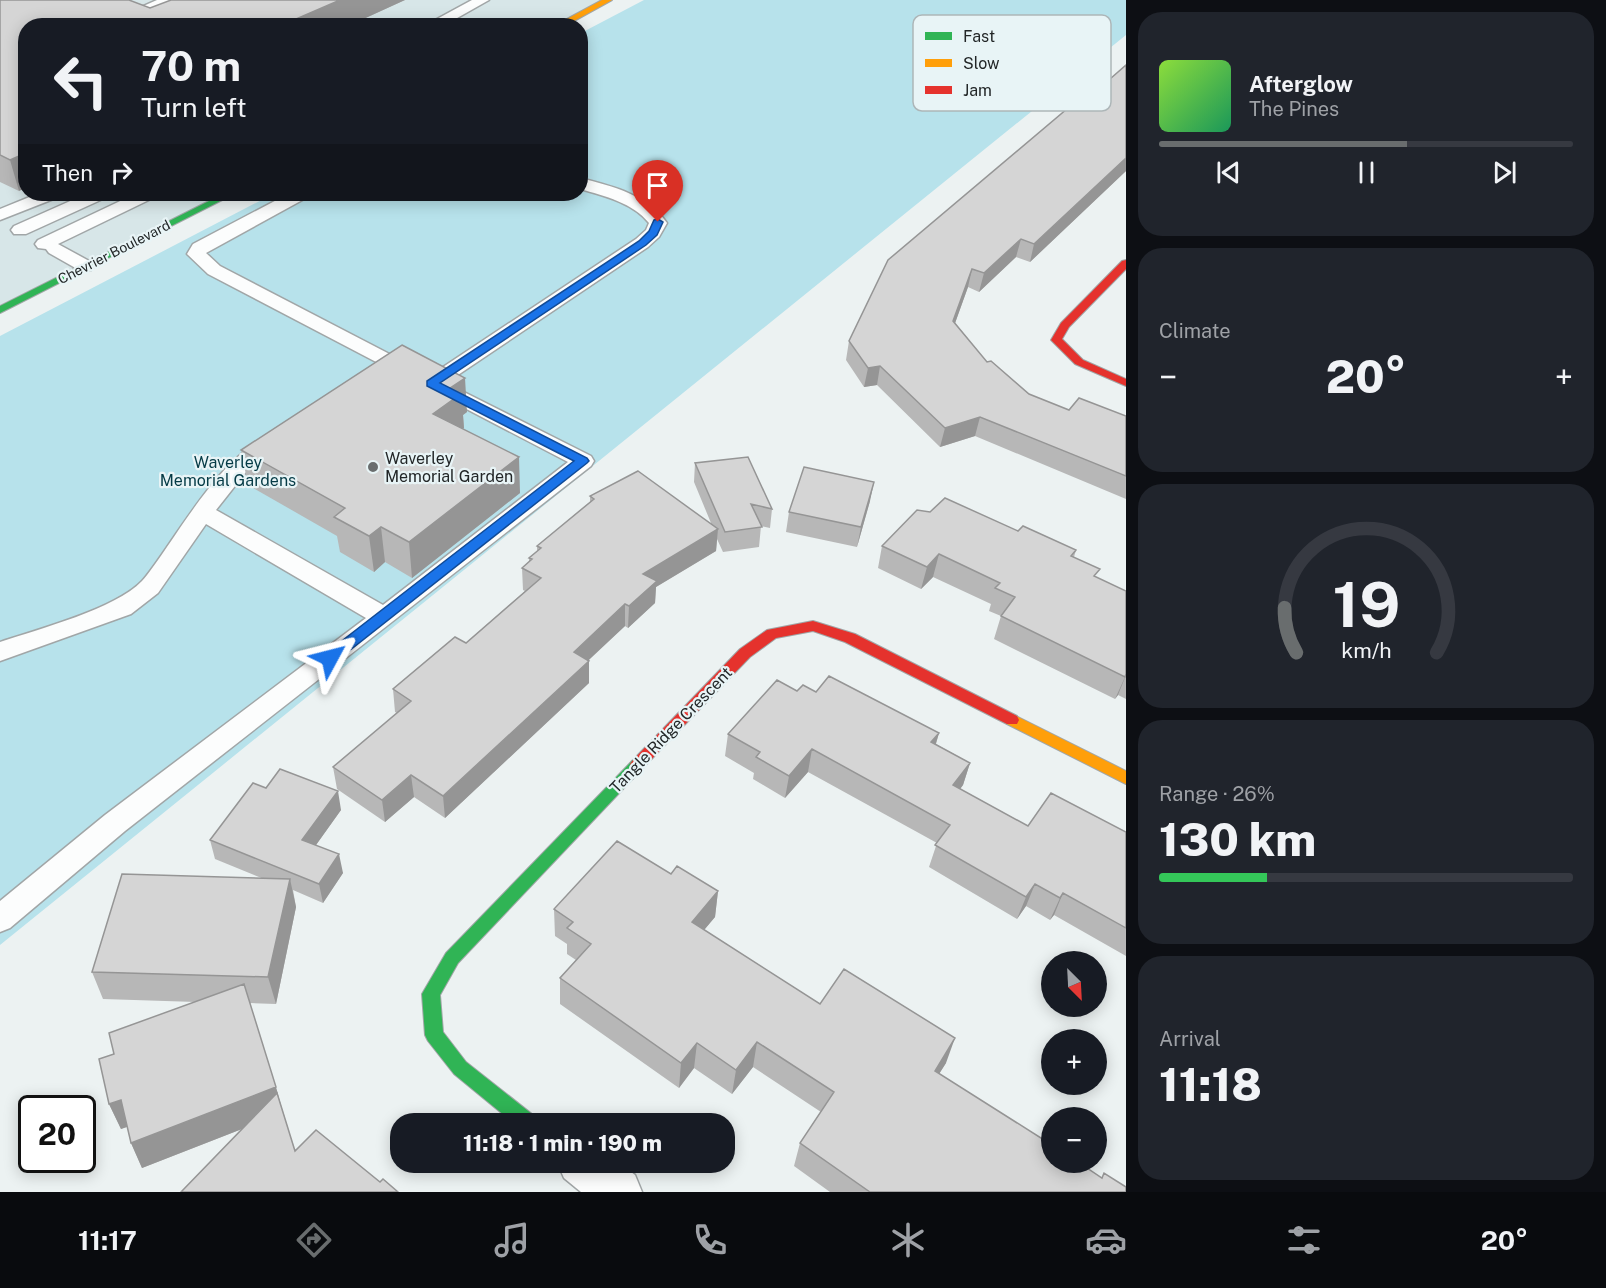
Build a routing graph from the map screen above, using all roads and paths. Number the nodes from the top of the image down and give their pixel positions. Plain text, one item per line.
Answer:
1 (169, 0) edge
2 (482, 0) edge
3 (608, 0) edge
4 (125, 18) edge
5 (447, 18) edge
6 (573, 18) edge
7 (588, 186) edge
8 (33, 201) edge
9 (84, 201) edge
10 (134, 201) edge
11 (215, 201) edge
12 (287, 201) edge
13 (0, 215) edge
14 (20, 230) dead end
15 (1126, 263) edge
16 (86, 267) junction
17 (0, 310) edge
18 (394, 364) junction
19 (365, 383) edge
20 (432, 383) junction
21 (1126, 383) edge
22 (287, 435) edge
23 (203, 512) junction
24 (384, 617) junction
25 (0, 652) edge
26 (1126, 778) edge
27 (0, 919) edge
28 (516, 1113) edge
29 (594, 1173) edge
30 (618, 1192) edge

1 - 4 lane
2 - 5 lane
3 - 6 street
7 - 20 lane
8 - 13 lane
9 - 14 lane
10 - 16 lane
11 - 16 street, Chevrier Boulevard
12 - 18 lane
15 - 21 street
16 - 17 street, Chevrier Boulevard
18 - 19 lane
18 - 20 lane
20 - 24 lane
22 - 23 lane
23 - 24 lane
23 - 25 lane
24 - 27 lane
26 - 28 street, Tangle Ridge Crescent
29 - 30 street

